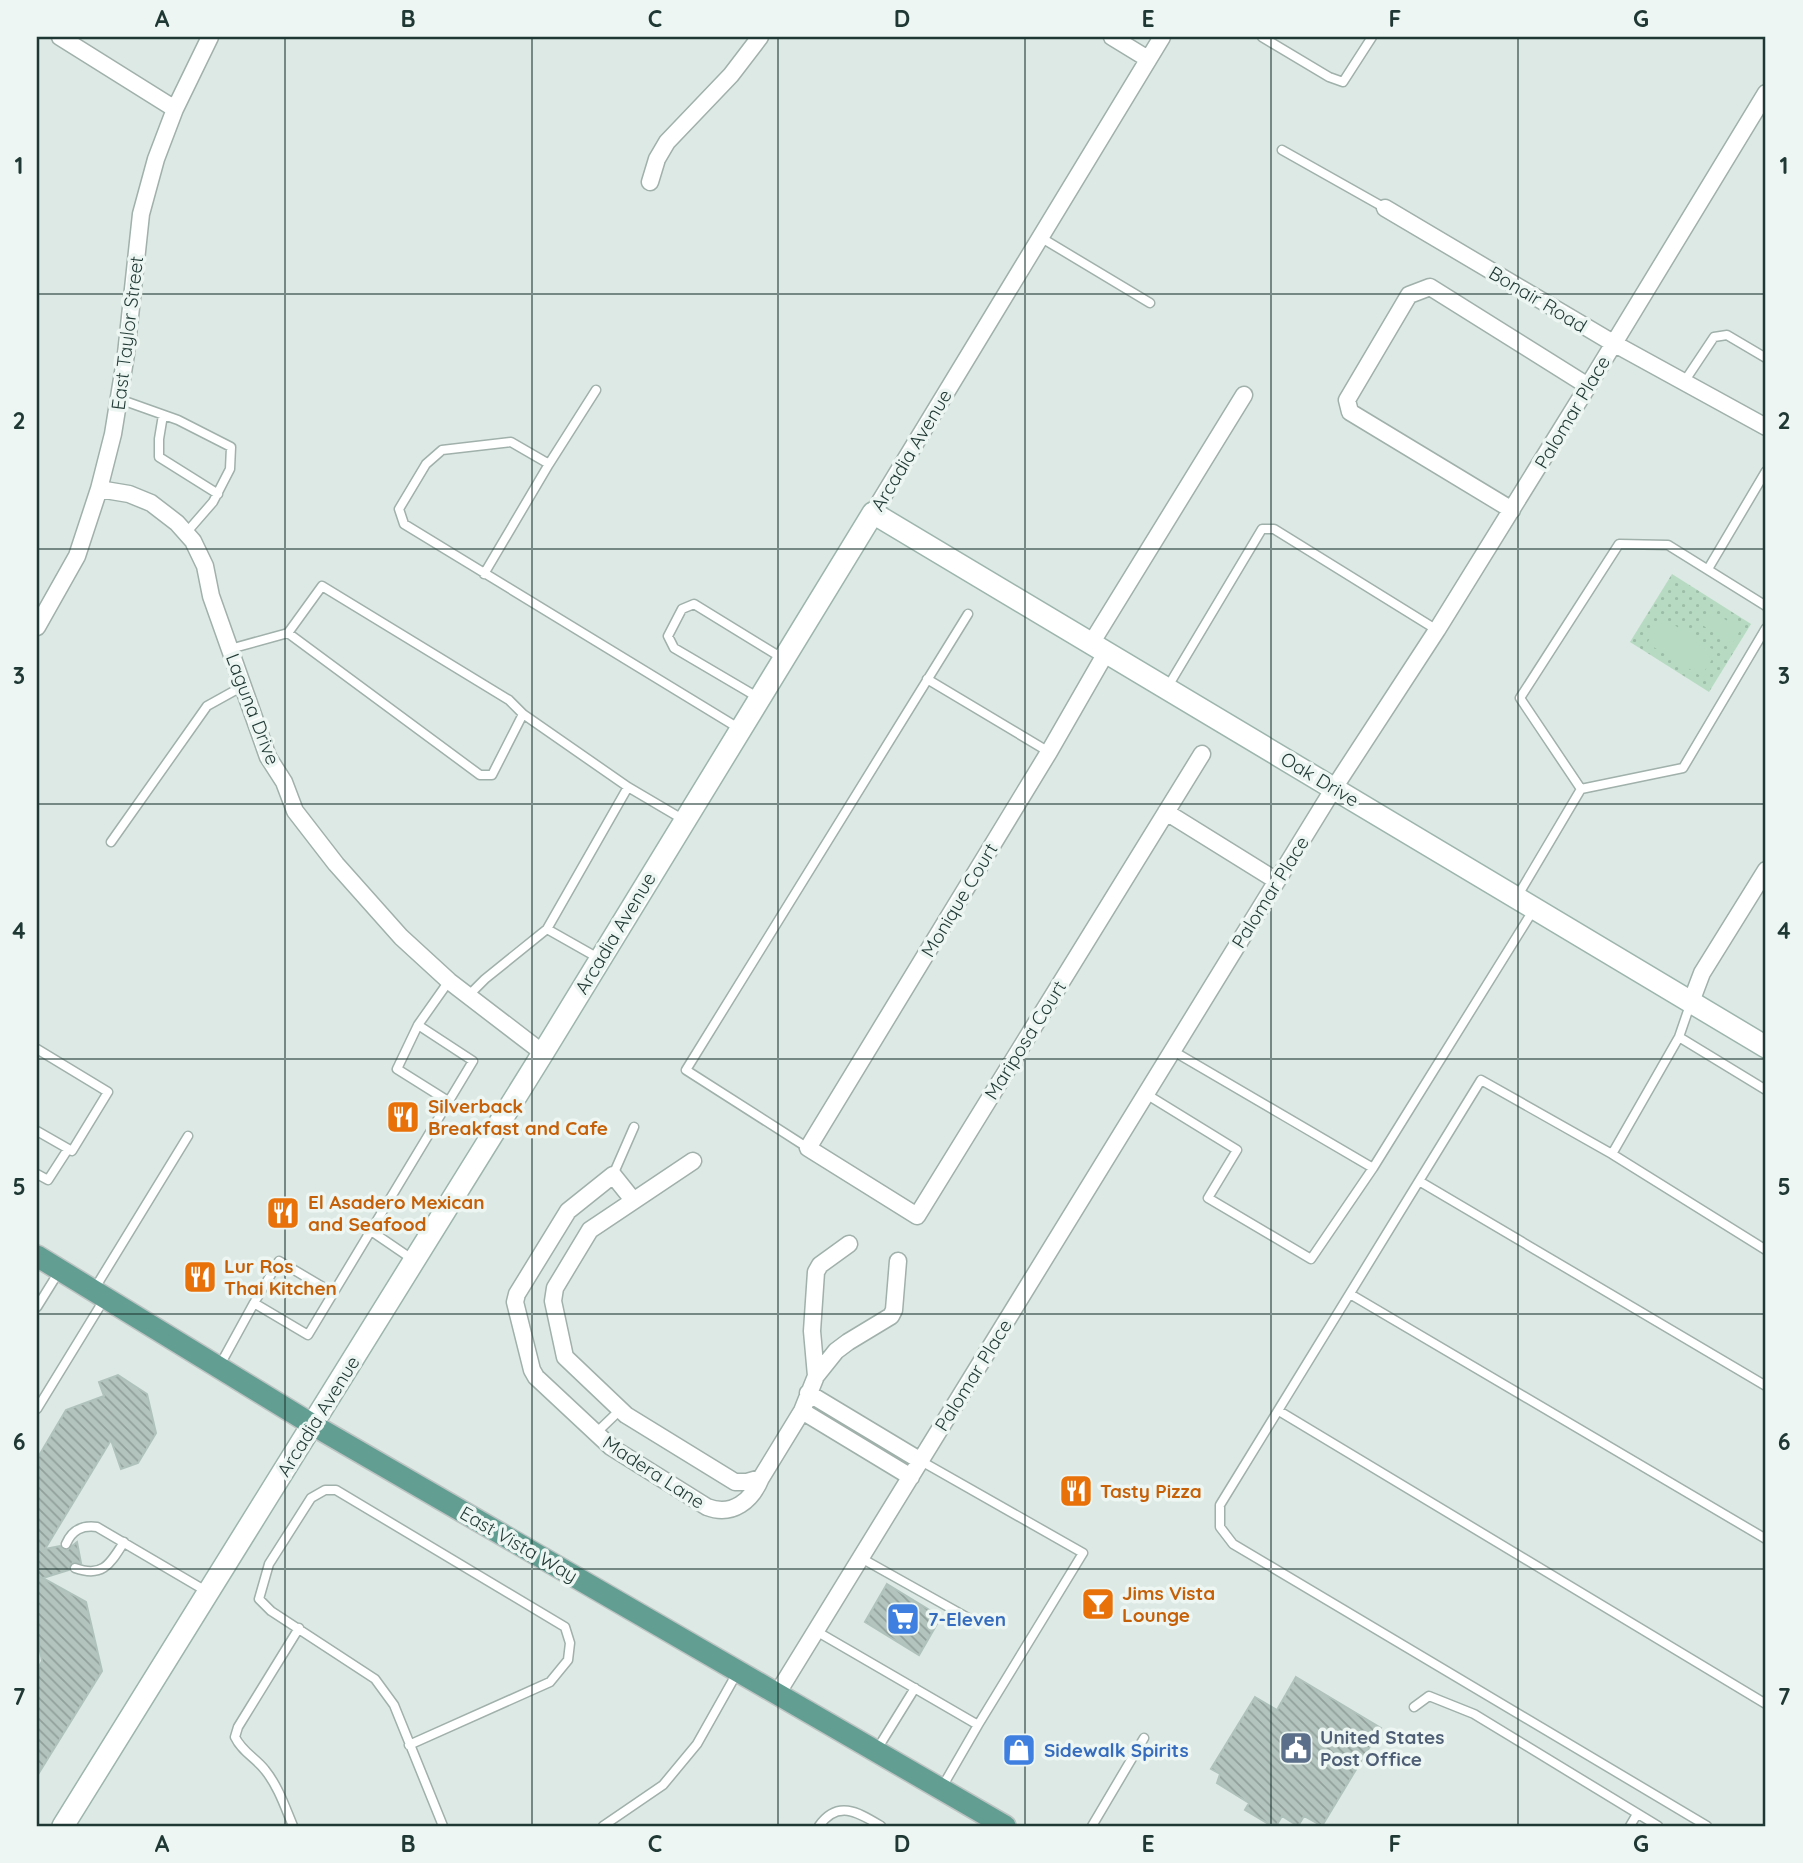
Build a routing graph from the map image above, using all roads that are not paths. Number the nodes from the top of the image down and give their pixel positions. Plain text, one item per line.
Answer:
1 (60, 37) edge
2 (210, 37) edge
3 (760, 37) edge
4 (1112, 37) edge
5 (1162, 37) edge
6 (1262, 37) edge
7 (1372, 37) edge
8 (1148, 59) junction
9 (1764, 101) edge
10 (175, 109) junction
11 (1282, 150) dead end
12 (650, 182) dead end
13 (1385, 208) joint
14 (1040, 237) junction
15 (1150, 303) dead end
16 (1613, 343) junction
17 (1766, 358) edge
18 (1684, 382) junction
19 (1588, 386) junction
20 (596, 390) dead end
21 (1244, 395) dead end
22 (119, 399) junction
23 (163, 415) junction
24 (1766, 427) edge
25 (549, 464) junction
26 (1766, 471) edge
27 (99, 489) junction
28 (218, 494) junction
29 (1512, 510) junction
30 (873, 513) junction
31 (186, 533) junction
32 (1709, 569) junction
33 (484, 574) junction
34 (1766, 606) edge
35 (968, 614) dead end
36 (37, 627) edge
37 (1766, 628) edge
38 (1437, 630) junction
39 (288, 633) junction
40 (1099, 647) junction
41 (230, 649) junction
42 (784, 659) junction
43 (927, 679) junction
44 (243, 686) junction
45 (1167, 688) junction
46 (759, 698) junction
47 (523, 714) junction
48 (740, 729) junction
49 (1049, 752) junction
50 (1202, 754) dead end
51 (628, 787) junction
52 (1334, 788) junction
53 (1581, 789) junction
54 (1166, 812) junction
55 (684, 820) junction
56 (111, 842) dead end
57 (1766, 870) edge
58 (1277, 881) junction
59 (1526, 903) junction
60 (547, 929) junction
61 (600, 959) junction
62 (449, 981) junction
63 (468, 996) junction
64 (1691, 1002) junction
65 (418, 1025) junction
66 (1679, 1037) junction
67 (1766, 1047) edge
68 (37, 1049) edge
69 (1173, 1051) junction
70 (543, 1053) junction
71 (1766, 1090) edge
72 (1146, 1094) junction
73 (448, 1101) junction
74 (634, 1127) dead end
75 (37, 1131) edge
76 (188, 1136) dead end
77 (808, 1147) junction
78 (68, 1149) junction
79 (1612, 1154) junction
80 (693, 1161) dead end
81 (1373, 1168) junction
82 (37, 1174) edge
83 (613, 1175) junction
84 (1419, 1181) junction
85 (633, 1200) junction
86 (371, 1231) junction
87 (849, 1244) dead end
88 (1766, 1250) edge
89 (37, 1256) edge
90 (414, 1261) junction
91 (898, 1261) dead end
92 (60, 1270) junction
93 (333, 1293) junction
94 (99, 1294) junction
95 (1350, 1294) junction
96 (254, 1303) junction
97 (37, 1307) edge
98 (218, 1367) junction
99 (816, 1376) junction
100 (1766, 1387) edge
101 (808, 1393) junction
102 (37, 1409) edge
103 (620, 1410) junction
104 (802, 1411) junction
105 (1279, 1411) junction
106 (313, 1425) junction
107 (595, 1434) junction
108 (920, 1461) junction
109 (911, 1477) junction
110 (761, 1478) junction
111 (1766, 1539) edge
112 (124, 1542) junction
113 (66, 1544) dead end
114 (861, 1558) junction
115 (75, 1568) dead end
116 (208, 1592) junction
117 (970, 1619) dead end
118 (299, 1628) junction
119 (816, 1631) junction
120 (739, 1670) junction
121 (915, 1688) junction
122 (777, 1693) junction
123 (1766, 1704) edge
124 (1414, 1707) dead end
125 (978, 1725) junction
126 (1144, 1738) dead end
127 (410, 1745) junction
128 (876, 1751) junction
129 (941, 1789) junction
130 (1637, 1814) junction
131 (63, 1826) edge
132 (293, 1826) edge
133 (443, 1826) edge
134 (603, 1826) edge
135 (819, 1826) edge
136 (881, 1826) edge
137 (1005, 1826) edge
138 (1092, 1826) edge
139 (1630, 1826) edge
140 (1658, 1826) edge
141 (1707, 1826) edge

1 - 10 street
2 - 10 street, East Taylor Street
3 - 12 street
4 - 8 street
5 - 8 street, Arcadia Avenue
6 - 7 lane
8 - 14 street, Arcadia Avenue
9 - 16 street, Palomar Place
10 - 22 street, East Taylor Street
11 - 13 lane
13 - 16 street, Bonair Road
14 - 15 lane
14 - 30 street, Arcadia Avenue
16 - 18 street, Bonair Road
16 - 19 street, Palomar Place
17 - 18 lane
18 - 24 street, Bonair Road
19 - 29 street, Palomar Place
19 - 29 street
20 - 25 lane
21 - 40 street, Monique Court
22 - 23 lane
22 - 27 street, East Taylor Street
23 - 28 lane
23 - 28 lane
25 - 33 lane
25 - 33 lane
26 - 32 lane
27 - 31 street, Laguna Drive
27 - 36 street, East Taylor Street
28 - 31 lane
29 - 38 street, Palomar Place
30 - 40 street, Oak Drive
30 - 42 street, Arcadia Avenue
31 - 41 street, Laguna Drive
32 - 34 lane
32 - 53 lane
33 - 48 lane
35 - 43 lane
37 - 53 lane
38 - 45 lane
38 - 52 street, Palomar Place
39 - 41 lane
39 - 47 lane
39 - 47 lane
40 - 45 street, Oak Drive
40 - 49 street, Monique Court
41 - 44 street, Laguna Drive
42 - 46 street, Arcadia Avenue
42 - 46 lane
43 - 49 lane
43 - 77 lane
44 - 56 lane
44 - 62 street, Laguna Drive
45 - 52 street, Oak Drive
46 - 48 street, Arcadia Avenue
47 - 51 lane
48 - 55 street, Arcadia Avenue
49 - 77 street, Monique Court
50 - 54 street, Mariposa Court
51 - 55 lane
51 - 60 lane
52 - 58 street, Palomar Place
52 - 59 street, Oak Drive
53 - 59 lane
54 - 58 street
54 - 77 street, Mariposa Court
55 - 61 street, Arcadia Avenue
57 - 64 street
58 - 69 street, Palomar Place
59 - 64 street, Oak Drive
59 - 81 lane
60 - 61 lane
60 - 63 lane
61 - 70 street, Arcadia Avenue
62 - 63 street, Laguna Drive
62 - 65 lane
63 - 70 street, Laguna Drive
64 - 66 lane
64 - 67 street, Oak Drive
65 - 73 lane
65 - 73 lane
66 - 71 lane
66 - 79 lane
68 - 78 lane
69 - 72 street, Palomar Place
69 - 81 lane
70 - 90 street, Arcadia Avenue
72 - 81 lane
72 - 108 street, Palomar Place
73 - 86 lane
74 - 83 lane
75 - 78 lane
76 - 94 lane
78 - 82 lane
79 - 84 lane
79 - 88 lane
80 - 85 street, Madera Lane
83 - 85 street
83 - 107 street, Madera Lane
84 - 95 lane
84 - 100 lane
85 - 103 street, Madera Lane
86 - 90 lane
86 - 93 lane
87 - 99 street
89 - 92 main road, East Vista Way
90 - 106 street, Arcadia Avenue
91 - 99 street
92 - 94 main road, East Vista Way
92 - 97 lane
93 - 96 lane
93 - 96 lane
94 - 98 main road, East Vista Way
94 - 102 lane
95 - 105 lane
95 - 111 lane
96 - 98 lane
98 - 106 main road, East Vista Way
99 - 101 street
101 - 104 street, Madera Lane
101 - 108 street
103 - 107 lane
103 - 110 street, Madera Lane
104 - 109 street
104 - 110 street, Madera Lane
105 - 123 lane
105 - 141 lane
106 - 116 street, Arcadia Avenue
106 - 120 main road, East Vista Way
107 - 110 street, Madera Lane
108 - 109 street, Palomar Place
108 - 125 lane
109 - 114 street, Palomar Place
112 - 113 lane
112 - 115 lane
112 - 116 lane
114 - 117 lane
114 - 119 street, Palomar Place
116 - 131 street, Arcadia Avenue
118 - 127 lane
118 - 127 lane
118 - 132 lane
119 - 121 lane
119 - 122 street, Palomar Place
120 - 122 main road, East Vista Way
120 - 134 lane
121 - 125 lane
121 - 128 lane
122 - 128 main road, East Vista Way
124 - 130 lane
125 - 129 lane
126 - 138 lane
127 - 133 lane
128 - 129 main road, East Vista Way
129 - 137 main road, East Vista Way
130 - 139 lane
130 - 140 lane
135 - 136 lane

